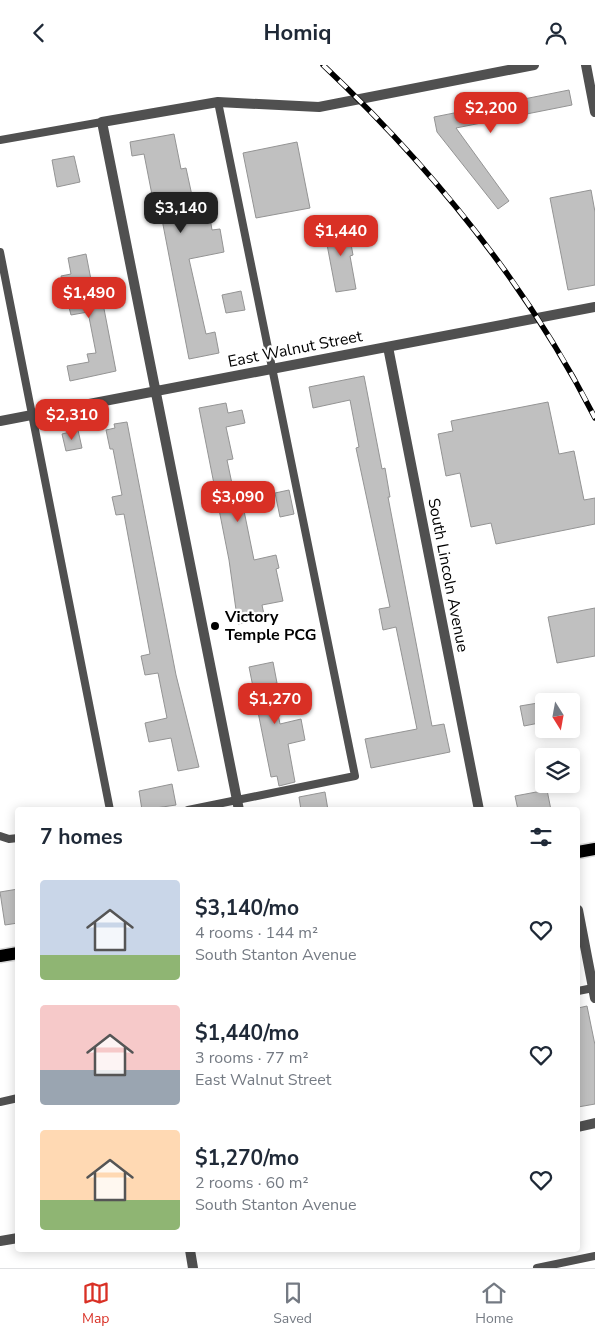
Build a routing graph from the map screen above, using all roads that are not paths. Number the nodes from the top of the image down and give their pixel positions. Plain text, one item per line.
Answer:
1 (534, 65) edge
2 (586, 65) edge
3 (218, 102) junction
4 (595, 112) edge
5 (102, 122) junction
6 (0, 140) edge
7 (0, 252) edge
8 (595, 307) edge
9 (388, 347) junction
10 (273, 368) junction
11 (156, 391) junction
12 (33, 415) junction
13 (0, 421) edge
14 (238, 805) edge
15 (109, 807) edge
16 (218, 807) edge
17 (478, 807) edge
18 (0, 836) edge
19 (15, 838) edge
20 (595, 849) edge
21 (580, 852) edge
22 (580, 920) edge
23 (15, 954) edge
24 (0, 956) edge
25 (580, 991) edge
26 (594, 993) edge
27 (15, 1099) edge
28 (0, 1102) edge
29 (595, 1123) edge
30 (580, 1127) edge
31 (15, 1238) edge
32 (0, 1241) edge
33 (190, 1252) edge
34 (595, 1256) edge
35 (194, 1268) edge
36 (537, 1268) edge

1 - 3 street
2 - 4 street
3 - 5 street
3 - 10 lane
5 - 6 lane
5 - 11 street
7 - 12 lane
8 - 9 street, East Walnut Street
9 - 10 street, East Walnut Street
9 - 17 street, South Lincoln Avenue
10 - 11 street, East Walnut Street
10 - 14 lane
11 - 12 street, East Walnut Street
11 - 14 street
12 - 13 street, East Walnut Street
12 - 15 lane
14 - 16 lane
18 - 19 lane
20 - 21 main road
22 - 26 street
23 - 24 main road
25 - 26 lane
27 - 28 lane
29 - 30 street
31 - 32 street
33 - 35 street
34 - 36 lane

